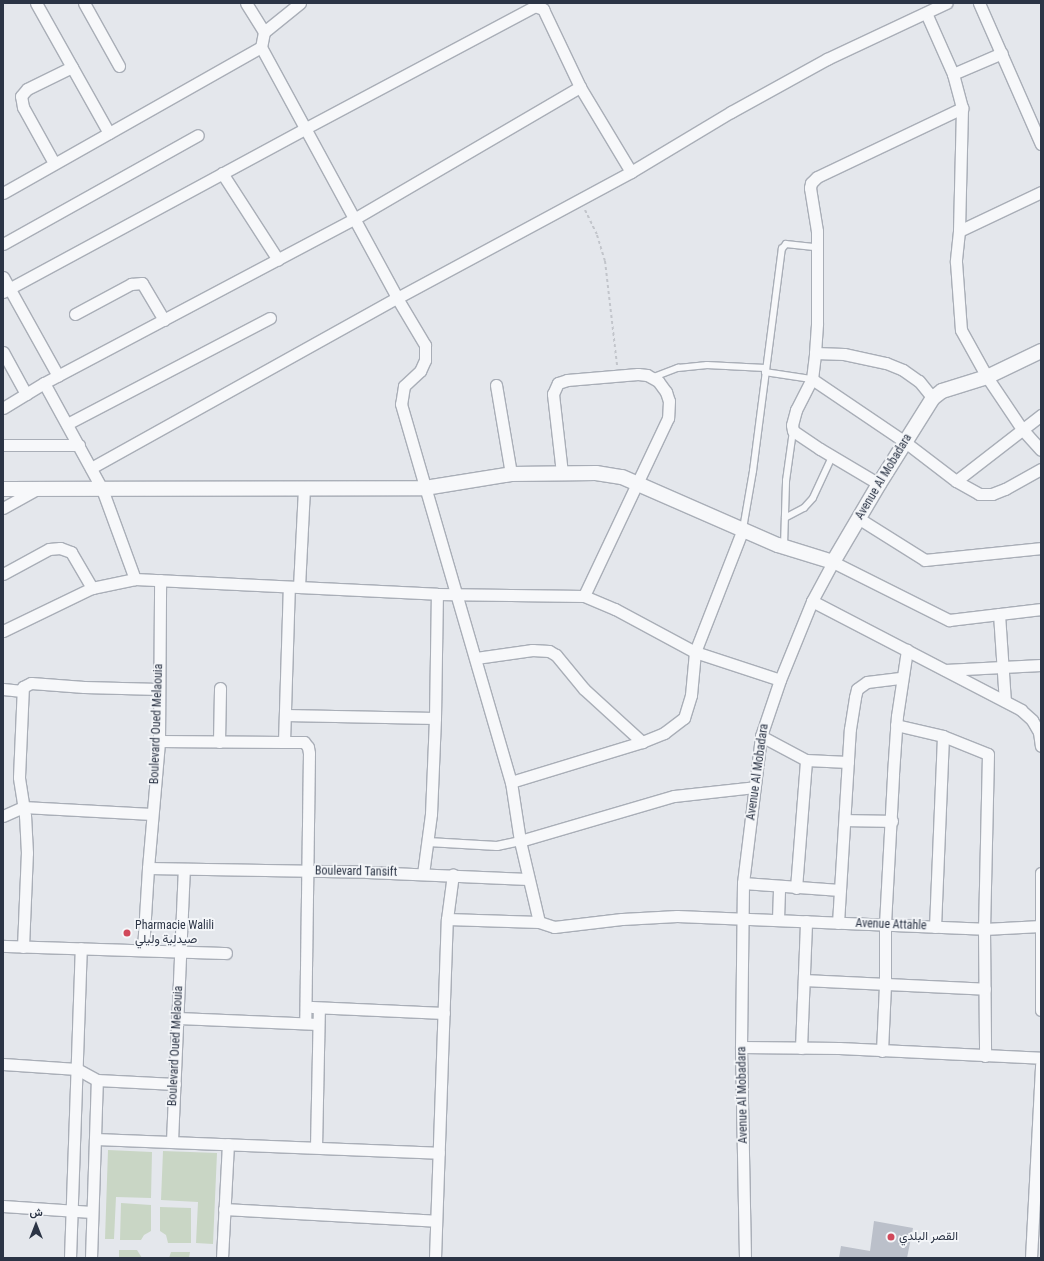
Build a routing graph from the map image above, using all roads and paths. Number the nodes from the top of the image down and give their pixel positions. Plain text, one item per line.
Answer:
1 (36, 3) edge
2 (84, 3) edge
3 (246, 3) edge
4 (300, 3) edge
5 (946, 3) edge
6 (979, 3) edge
7 (926, 13) junction
8 (264, 32) junction
9 (260, 47) junction
10 (1002, 53) junction
11 (119, 66) dead end
12 (72, 67) junction
13 (953, 74) junction
14 (580, 87) junction
15 (962, 108) junction
16 (304, 129) junction
17 (109, 134) junction
18 (198, 135) dead end
19 (1041, 144) edge
20 (54, 163) junction
21 (631, 172) junction
22 (222, 173) junction
23 (1041, 192) edge
24 (3, 193) edge
25 (580, 200) junction
26 (354, 220) junction
27 (959, 231) junction
28 (3, 244) edge
29 (816, 248) junction
30 (278, 260) junction
31 (3, 278) edge
32 (6, 290) edge
33 (397, 298) junction
34 (75, 314) dead end
35 (270, 318) dead end
36 (164, 320) junction
37 (1041, 351) edge
38 (3, 352) edge
39 (815, 352) junction
40 (765, 370) junction
41 (58, 376) junction
42 (618, 376) junction
43 (654, 377) junction
44 (987, 377) junction
45 (812, 379) junction
46 (44, 383) junction
47 (496, 385) dead end
48 (26, 394) junction
49 (933, 398) junction
50 (3, 408) edge
51 (1041, 415) edge
52 (67, 424) junction
53 (1022, 429) junction
54 (793, 431) junction
55 (905, 442) junction
56 (3, 445) edge
57 (79, 445) junction
58 (1041, 450) edge
59 (832, 457) junction
60 (91, 468) junction
61 (1041, 469) edge
62 (562, 473) junction
63 (511, 474) junction
64 (956, 481) junction
65 (638, 483) junction
66 (879, 484) junction
67 (304, 488) junction
68 (426, 488) junction
69 (102, 489) junction
70 (3, 490) edge
71 (35, 490) junction
72 (3, 508) edge
73 (785, 518) junction
74 (858, 518) junction
75 (743, 529) junction
76 (784, 547) junction
77 (1041, 548) edge
78 (833, 562) junction
79 (3, 574) edge
80 (135, 579) junction
81 (160, 580) junction
82 (294, 587) junction
83 (92, 588) junction
84 (437, 594) junction
85 (458, 594) junction
86 (584, 596) junction
87 (812, 602) junction
88 (1041, 609) edge
89 (999, 614) junction
90 (3, 631) edge
91 (907, 650) junction
92 (695, 652) junction
93 (476, 658) junction
94 (1041, 665) edge
95 (1003, 667) junction
96 (944, 670) junction
97 (902, 678) junction
98 (780, 680) junction
99 (220, 688) dead end
100 (3, 689) edge
101 (159, 689) junction
102 (22, 691) junction
103 (1005, 701) junction
104 (285, 715) junction
105 (435, 718) junction
106 (896, 725) junction
107 (761, 736) junction
108 (943, 736) junction
109 (158, 741) junction
110 (219, 742) junction
111 (284, 742) junction
112 (642, 742) junction
113 (1041, 746) edge
114 (806, 760) junction
115 (848, 762) junction
116 (511, 782) junction
117 (755, 787) junction
118 (23, 807) junction
119 (152, 814) junction
120 (3, 816) edge
121 (846, 820) junction
122 (892, 822) junction
123 (520, 841) junction
124 (428, 842) junction
125 (148, 868) junction
126 (184, 869) junction
127 (307, 872) junction
128 (1041, 873) edge
129 (423, 874) junction
130 (453, 874) junction
131 (528, 879) junction
132 (743, 883) junction
133 (779, 887) junction
134 (796, 888) junction
135 (840, 890) junction
136 (742, 918) junction
137 (447, 919) junction
138 (778, 919) junction
139 (806, 921) junction
140 (539, 922) junction
141 (838, 923) junction
142 (885, 924) junction
143 (1041, 926) edge
144 (935, 927) junction
145 (984, 929) junction
146 (3, 946) edge
147 (23, 947) junction
148 (81, 948) junction
149 (143, 950) junction
150 (181, 951) junction
151 (226, 953) dead end
152 (804, 980) junction
153 (885, 984) junction
154 (985, 989) junction
155 (305, 1007) junction
156 (319, 1008) junction
157 (1041, 1010) edge
158 (444, 1013) junction
159 (178, 1018) junction
160 (305, 1023) junction
161 (318, 1024) junction
162 (741, 1047) junction
163 (801, 1048) junction
164 (882, 1051) junction
165 (985, 1056) junction
166 (1041, 1058) edge
167 (3, 1064) edge
168 (1041, 1064) edge
169 (77, 1070) junction
170 (97, 1080) junction
171 (175, 1084) junction
172 (95, 1140) junction
173 (172, 1141) junction
174 (228, 1144) junction
175 (316, 1148) junction
176 (439, 1152) junction
177 (3, 1206) edge
178 (224, 1209) junction
179 (72, 1210) junction
180 (92, 1212) junction
181 (436, 1221) junction
182 (70, 1258) edge
183 (91, 1258) edge
184 (222, 1258) edge
185 (435, 1258) edge
186 (745, 1258) edge
187 (1031, 1258) edge

1 - 12 street
2 - 11 street
3 - 8 street
4 - 8 street
5 - 7 street
6 - 10 street
7 - 13 street
7 - 21 street
8 - 9 street
9 - 16 street
9 - 17 street
10 - 13 street
10 - 19 street
12 - 17 street
12 - 20 street
13 - 15 street
14 - 16 street
14 - 21 street
14 - 26 street
15 - 27 street
15 - 29 street
16 - 22 street
16 - 26 street
17 - 20 street
18 - 28 street
20 - 24 street
21 - 25 street
22 - 30 street
22 - 32 street
23 - 27 street
25 - 33 street
25 - 42 path
26 - 30 street
26 - 33 street
27 - 44 street
29 - 39 street
29 - 40 lane
30 - 36 street
31 - 32 street
32 - 41 street
33 - 60 street
33 - 68 street
34 - 36 street
35 - 52 street
36 - 41 street
37 - 44 street, Avenue Al Mobadara
38 - 48 street
39 - 45 street
39 - 49 street
40 - 43 lane
40 - 45 lane
40 - 75 lane
41 - 46 street
42 - 43 street
42 - 62 street
43 - 65 street
44 - 49 street, Avenue Al Mobadara
44 - 53 street
45 - 54 street
45 - 55 street
46 - 48 street
46 - 52 street
47 - 63 street
48 - 50 street
49 - 55 street, Avenue Al Mobadara
51 - 53 street
52 - 57 street
53 - 58 street
53 - 64 street
54 - 59 street
54 - 73 lane
55 - 64 street
55 - 66 street, Avenue Al Mobadara
56 - 57 street
57 - 60 street
59 - 66 street
59 - 73 lane
60 - 69 street
61 - 64 street
62 - 63 street
62 - 65 street
63 - 68 street
65 - 75 street
65 - 86 street
66 - 74 street, Avenue Al Mobadara
67 - 68 street
67 - 69 street
67 - 82 street
68 - 85 street
69 - 71 street
69 - 80 street
70 - 71 street
71 - 72 street
73 - 76 lane
74 - 77 street
74 - 78 street, Avenue Al Mobadara
75 - 76 street
75 - 92 street
76 - 78 street
78 - 87 street, Avenue Al Mobadara
78 - 89 street
79 - 83 street
80 - 81 street
80 - 83 street
81 - 82 street
81 - 101 street, Boulevard Oued Melaouia
82 - 84 street
82 - 104 street
83 - 90 street
84 - 85 street
84 - 105 street
85 - 86 street
85 - 93 street
86 - 92 street
87 - 91 street
87 - 98 street, Avenue Al Mobadara
88 - 89 street
89 - 95 street
91 - 96 street
91 - 97 street
92 - 98 street
92 - 112 street
93 - 112 street
93 - 116 street
94 - 95 street
95 - 96 street
95 - 103 street
96 - 103 street
97 - 106 street
97 - 115 street
98 - 107 street, Avenue Al Mobadara
99 - 110 street
100 - 102 street
101 - 102 street
101 - 109 street, Boulevard Oued Melaouia
102 - 118 street
103 - 113 street
104 - 105 street
104 - 111 street
105 - 124 street
106 - 108 street
106 - 122 street
107 - 114 street
107 - 117 street, Avenue Al Mobadara
108 - 144 street
108 - 145 street
109 - 110 street
109 - 119 street, Boulevard Oued Melaouia
110 - 111 street
111 - 127 street
112 - 116 street
114 - 115 street
114 - 134 street
115 - 121 street
116 - 123 street
117 - 123 street
117 - 132 street, Avenue Al Mobadara
118 - 119 street
118 - 120 street
118 - 147 street
119 - 125 street, Boulevard Oued Melaouia
121 - 122 street
121 - 135 street
122 - 142 street
123 - 124 street
123 - 131 street
124 - 129 street
125 - 126 street, Boulevard Tansift
125 - 149 street, Boulevard Oued Melaouia
126 - 127 street, Boulevard Tansift
126 - 150 street, Boulevard Oued Melaouia
127 - 129 street, Boulevard Tansift
127 - 155 street
128 - 143 street
129 - 130 street, Boulevard Tansift
130 - 131 street, Boulevard Tansift
130 - 137 street
131 - 140 street
132 - 133 street
132 - 136 street, Avenue Al Mobadara
133 - 134 street
133 - 138 street
134 - 135 street
135 - 141 street
136 - 138 street, Avenue Attahle
136 - 140 street, Avenue Attahle
136 - 162 street, Avenue Al Mobadara
137 - 140 street, Avenue Attahle
137 - 158 street
138 - 139 street, Avenue Attahle
139 - 141 street, Avenue Attahle
139 - 152 street
141 - 142 street, Avenue Attahle
142 - 144 street, Avenue Attahle
142 - 153 street
143 - 145 street, Avenue Attahle
143 - 157 street
144 - 145 street, Avenue Attahle
145 - 154 street
146 - 147 street
147 - 148 street
148 - 149 street
148 - 169 street
149 - 150 street
150 - 151 street
150 - 159 street, Boulevard Oued Melaouia
152 - 153 street
152 - 163 street
153 - 154 street
153 - 164 street
154 - 165 street
155 - 156 street
155 - 160 street
156 - 158 street
156 - 161 street
158 - 176 street
159 - 160 street
159 - 171 street, Boulevard Oued Melaouia
160 - 161 street
161 - 175 street
162 - 163 street
162 - 186 street, Avenue Al Mobadara
163 - 164 street
164 - 165 street
165 - 166 street
167 - 169 street
168 - 187 street
169 - 170 street
169 - 179 street
170 - 171 street
170 - 172 street
171 - 173 street, Boulevard Oued Melaouia
172 - 173 street
172 - 180 street
173 - 174 street
174 - 175 street
174 - 178 street
175 - 176 street
176 - 181 street
177 - 179 street
178 - 181 street
178 - 184 street
179 - 180 street
179 - 182 street
180 - 183 street
181 - 185 street

